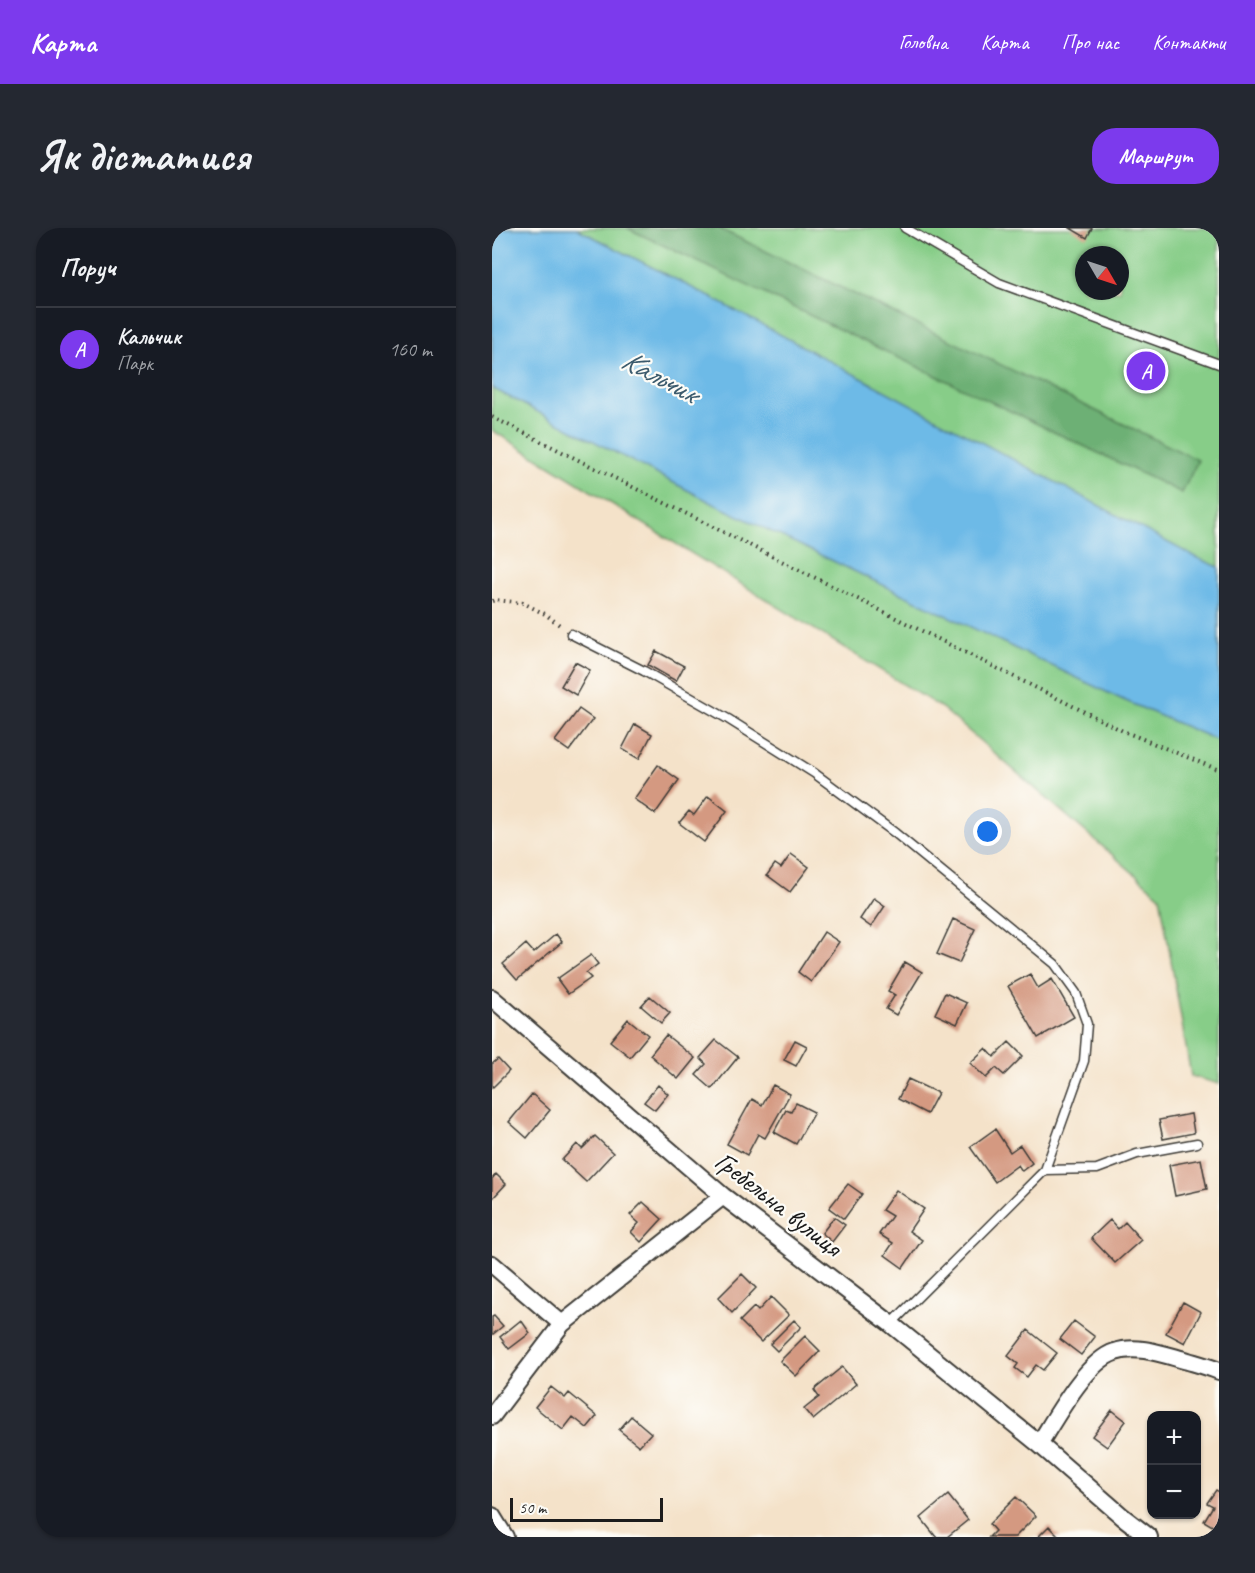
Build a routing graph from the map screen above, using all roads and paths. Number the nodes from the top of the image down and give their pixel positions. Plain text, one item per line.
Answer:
1 (905, 228) edge
2 (1219, 364) edge
3 (492, 417) edge
4 (492, 601) edge
5 (571, 634) joint
6 (1219, 770) edge
7 (492, 998) edge
8 (1197, 1143) dead end
9 (1045, 1170) junction
10 (723, 1196) junction
11 (492, 1264) edge
12 (562, 1324) junction
13 (891, 1324) junction
14 (1219, 1371) edge
15 (492, 1416) edge
16 (1039, 1444) junction
17 (492, 1516) edge
18 (505, 1537) edge
19 (1149, 1537) edge

1 - 2 lane
3 - 6 path
4 - 5 path
5 - 9 lane
7 - 10 street, Гребельна вулиця
8 - 9 lane
9 - 13 lane
10 - 12 street
10 - 13 street, Гребельна вулиця
11 - 12 street
12 - 15 street
13 - 16 street, Гребельна вулиця
14 - 16 street
16 - 19 street, Гребельна вулиця
17 - 18 street

